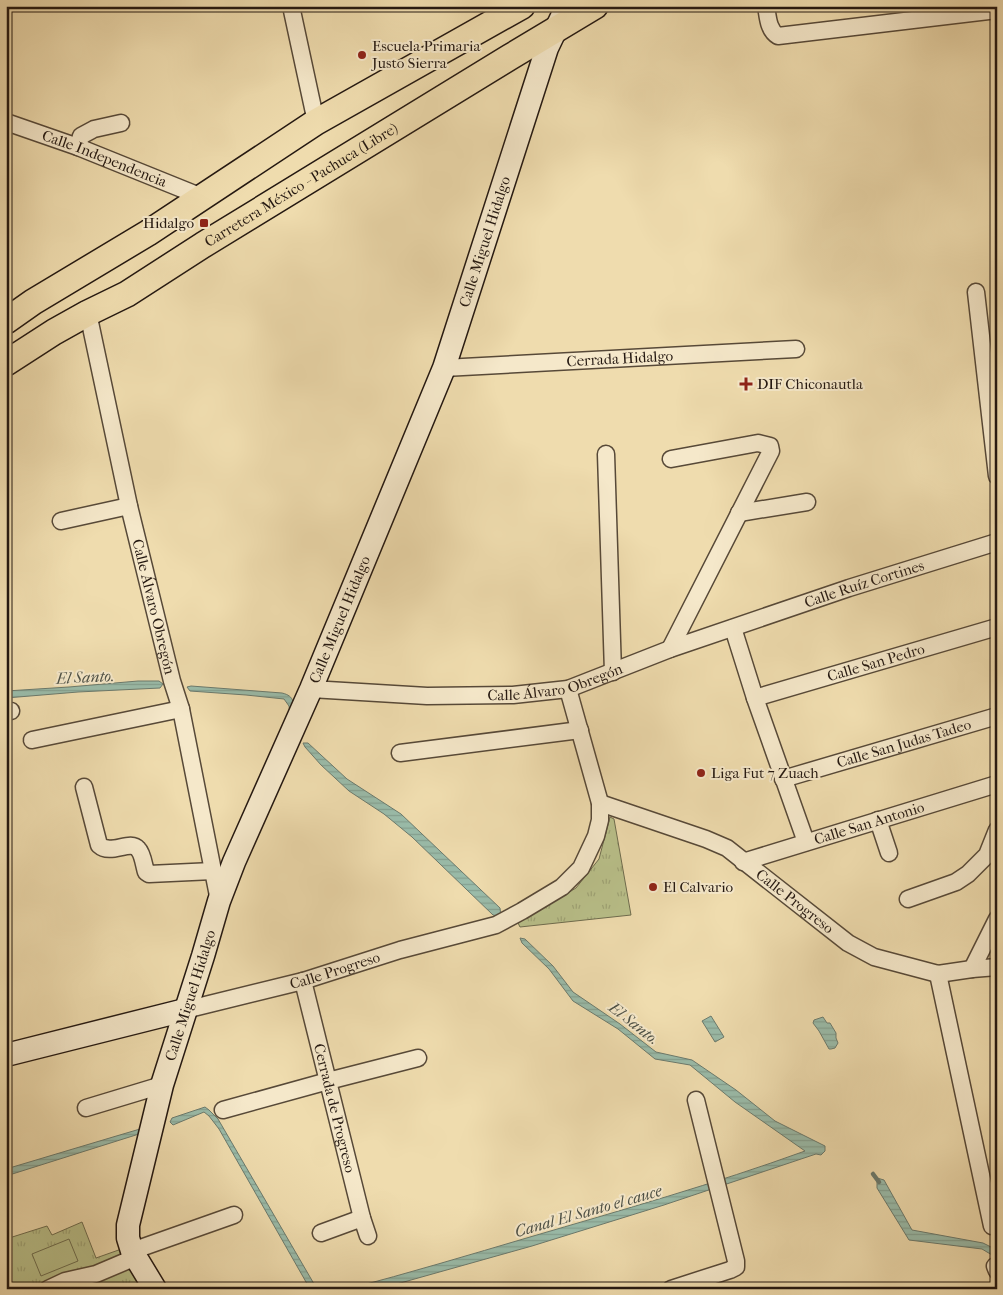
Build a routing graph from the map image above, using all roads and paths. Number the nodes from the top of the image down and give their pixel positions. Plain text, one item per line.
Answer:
1 (291, 6) edge
2 (522, 6) edge
3 (567, 6) edge
4 (595, 6) edge
5 (766, 6) edge
6 (997, 10) edge
7 (555, 30) junction
8 (6, 122) edge
9 (316, 122) junction
10 (121, 123) dead end
11 (78, 147) junction
12 (202, 197) junction
13 (976, 292) dead end
14 (88, 313) junction
15 (6, 321) edge
16 (796, 349) dead end
17 (6, 363) edge
18 (444, 368) junction
19 (606, 454) dead end
20 (671, 459) dead end
21 (997, 476) edge
22 (807, 502) dead end
23 (128, 506) junction
24 (739, 513) junction
25 (61, 521) dead end
26 (997, 542) edge
27 (997, 627) edge
28 (733, 628) junction
29 (670, 649) junction
30 (613, 672) junction
31 (311, 689) junction
32 (568, 689) junction
33 (755, 698) junction
34 (180, 709) junction
35 (997, 716) edge
36 (580, 730) junction
37 (32, 740) dead end
38 (400, 753) dead end
39 (783, 779) junction
40 (997, 784) edge
41 (84, 787) dead end
42 (600, 803) junction
43 (878, 820) junction
44 (997, 830) edge
45 (806, 842) junction
46 (890, 853) dead end
47 (992, 860) edge
48 (743, 862) junction
49 (213, 871) junction
50 (908, 899) dead end
51 (218, 901) junction
52 (997, 919) edge
53 (996, 968) edge
54 (972, 969) junction
55 (938, 974) junction
56 (303, 981) junction
57 (185, 1010) junction
58 (6, 1055) edge
59 (418, 1058) dead end
60 (328, 1081) junction
61 (162, 1085) junction
62 (696, 1100) dead end
63 (86, 1108) dead end
64 (224, 1110) dead end
65 (234, 1215) dead end
66 (362, 1218) junction
67 (992, 1226) dead end
68 (321, 1233) dead end
69 (368, 1236) dead end
70 (132, 1249) junction
71 (48, 1289) edge
72 (156, 1289) edge
73 (670, 1289) edge

1 - 9 street
2 - 9 main road
3 - 7 street, Calle Miguel Hidalgo
4 - 7 main road, Carretera México - Pachuca (Libre)
5 - 6 street
7 - 14 main road, Carretera México - Pachuca (Libre)
7 - 18 street, Calle Miguel Hidalgo
8 - 11 street, Calle Independencia
9 - 12 main road
10 - 11 street
11 - 12 street, Calle Independencia
12 - 15 main road
13 - 21 street
14 - 17 main road, Carretera México - Pachuca (Libre)
14 - 23 street, Calle Álvaro Obregón
16 - 18 street, Cerrada Hidalgo
18 - 31 street, Calle Miguel Hidalgo
19 - 30 street
20 - 24 street
22 - 24 street
23 - 25 street
23 - 34 street, Calle Álvaro Obregón
24 - 29 street
26 - 28 street, Calle Ruíz Cortines
27 - 33 street, Calle San Pedro
28 - 29 street, Calle Álvaro Obregón
28 - 33 street
29 - 30 street, Calle Álvaro Obregón
30 - 32 street, Calle Álvaro Obregón
31 - 32 street, Calle Álvaro Obregón
31 - 51 street, Calle Miguel Hidalgo
32 - 36 street, Calle Progreso
33 - 39 street
34 - 37 street
34 - 49 street, Calle Álvaro Obregón
35 - 39 street, Calle San Judas Tadeo
36 - 38 street
36 - 42 street, Calle Progreso
39 - 45 street
40 - 43 street, Calle San Antonio
41 - 49 street
42 - 48 street, Calle Progreso
42 - 56 street, Calle Progreso
43 - 45 street, Calle San Antonio
43 - 46 street
44 - 47 street
45 - 48 street, Calle San Antonio
47 - 50 street
48 - 55 street, Calle Progreso
49 - 51 street, Calle Álvaro Obregón
51 - 57 street, Calle Miguel Hidalgo
52 - 54 street
53 - 54 street, Calle Progreso
54 - 55 street, Calle Progreso
55 - 67 street
56 - 57 street, Calle Progreso
56 - 60 street, Cerrada de Progreso
57 - 58 street, Calle Progreso
57 - 61 street, Calle Miguel Hidalgo
59 - 60 street
60 - 64 street
60 - 66 street, Cerrada de Progreso
61 - 63 street
61 - 70 street, Calle Miguel Hidalgo
62 - 73 street
65 - 70 street
66 - 68 street
66 - 69 street, Cerrada de Progreso
70 - 71 street
70 - 72 street

